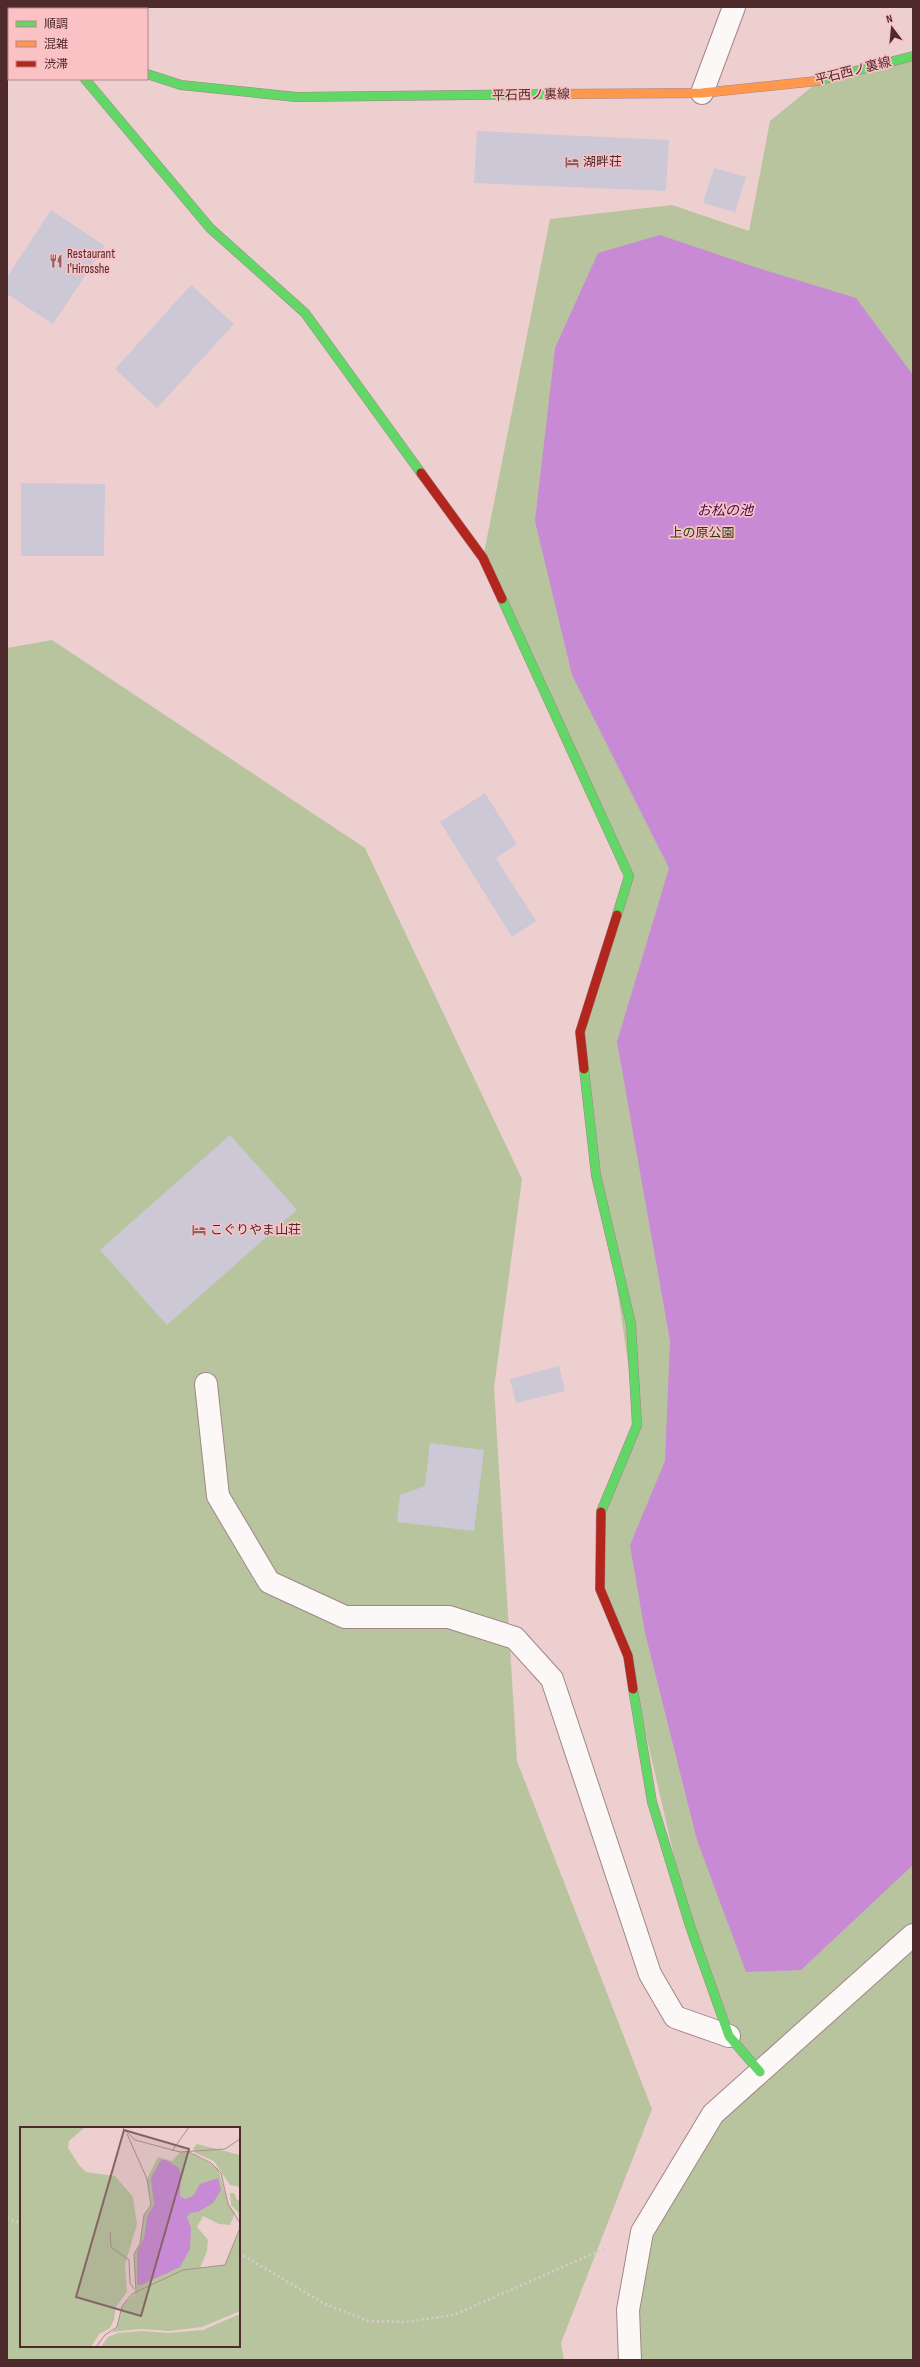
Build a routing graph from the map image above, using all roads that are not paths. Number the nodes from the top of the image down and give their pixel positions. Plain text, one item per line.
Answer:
1 (734, 7) edge
2 (913, 56) edge
3 (148, 74) edge
4 (86, 80) edge
5 (702, 93) junction
6 (206, 1384) dead end
7 (913, 1935) edge
8 (729, 2036) junction
9 (760, 2072) junction
10 (630, 2360) edge

1 - 5 street
2 - 5 street, 平石西ノ裏線
3 - 5 street, 平石西ノ裏線
4 - 8 street
6 - 8 street
7 - 9 street
8 - 9 street
9 - 10 street

